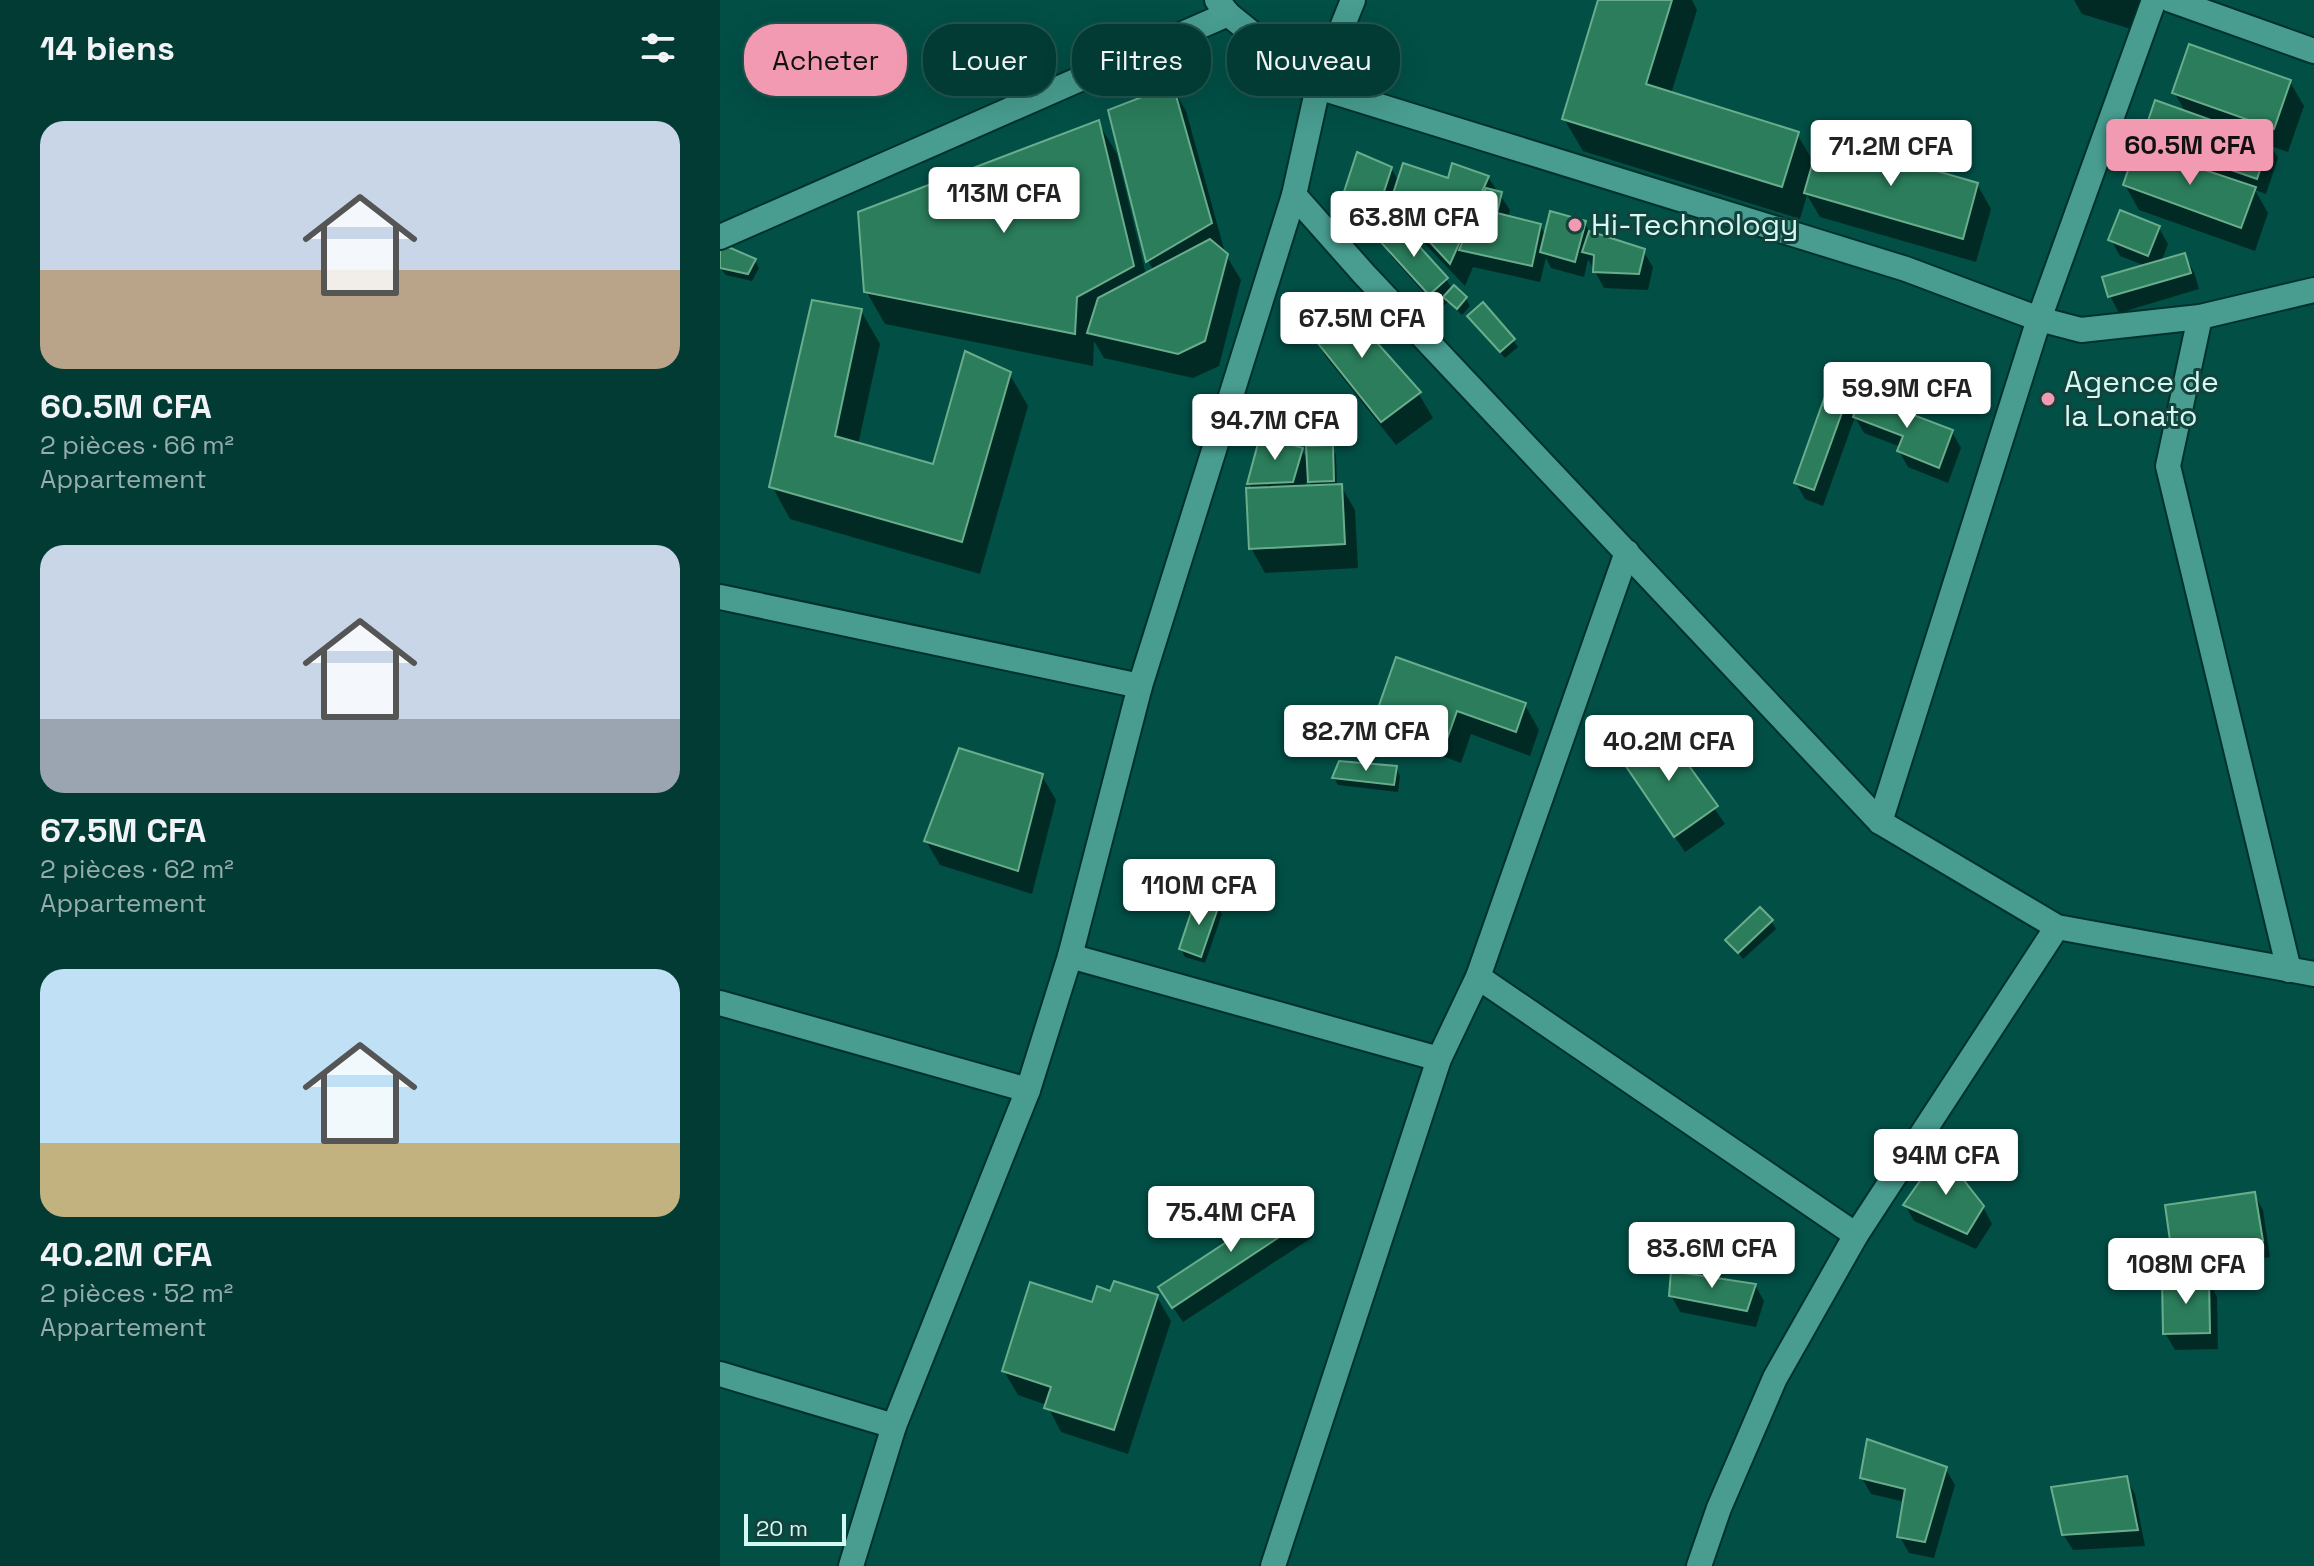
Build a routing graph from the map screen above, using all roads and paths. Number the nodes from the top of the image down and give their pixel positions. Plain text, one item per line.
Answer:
1 (1353, 0) edge
2 (2154, 0) edge
3 (2171, 0) edge
4 (1222, 7) edge
5 (1242, 24) edge
6 (1343, 24) edge
7 (2314, 51) edge
8 (1316, 96) edge
9 (1347, 96) edge
10 (1294, 195) junction
11 (720, 237) edge
12 (2314, 290) edge
13 (2200, 317) junction
14 (2039, 319) junction
15 (1627, 552) junction
16 (720, 597) edge
17 (1140, 686) junction
18 (1880, 822) junction
19 (2057, 927) junction
20 (1070, 956) junction
21 (2289, 970) junction
22 (2314, 974) edge
23 (1478, 977) junction
24 (720, 1003) edge
25 (1439, 1059) junction
26 (1028, 1090) junction
27 (1856, 1235) junction
28 (720, 1374) edge
29 (894, 1426) junction
30 (851, 1566) edge
31 (1273, 1566) edge
32 (1699, 1566) edge

1 - 6 street
2 - 14 street
3 - 7 street
4 - 5 street
4 - 11 street
8 - 10 street
9 - 14 street
10 - 15 street
10 - 17 street
12 - 13 street
13 - 14 street
13 - 21 street
14 - 18 street
15 - 18 street
15 - 23 street
16 - 17 street
17 - 20 street
18 - 19 street
19 - 21 street
19 - 27 street
20 - 25 street
20 - 26 street
21 - 22 street
23 - 25 street
23 - 27 street
24 - 26 street
25 - 31 street
26 - 29 street
27 - 32 street
28 - 29 street
29 - 30 street

